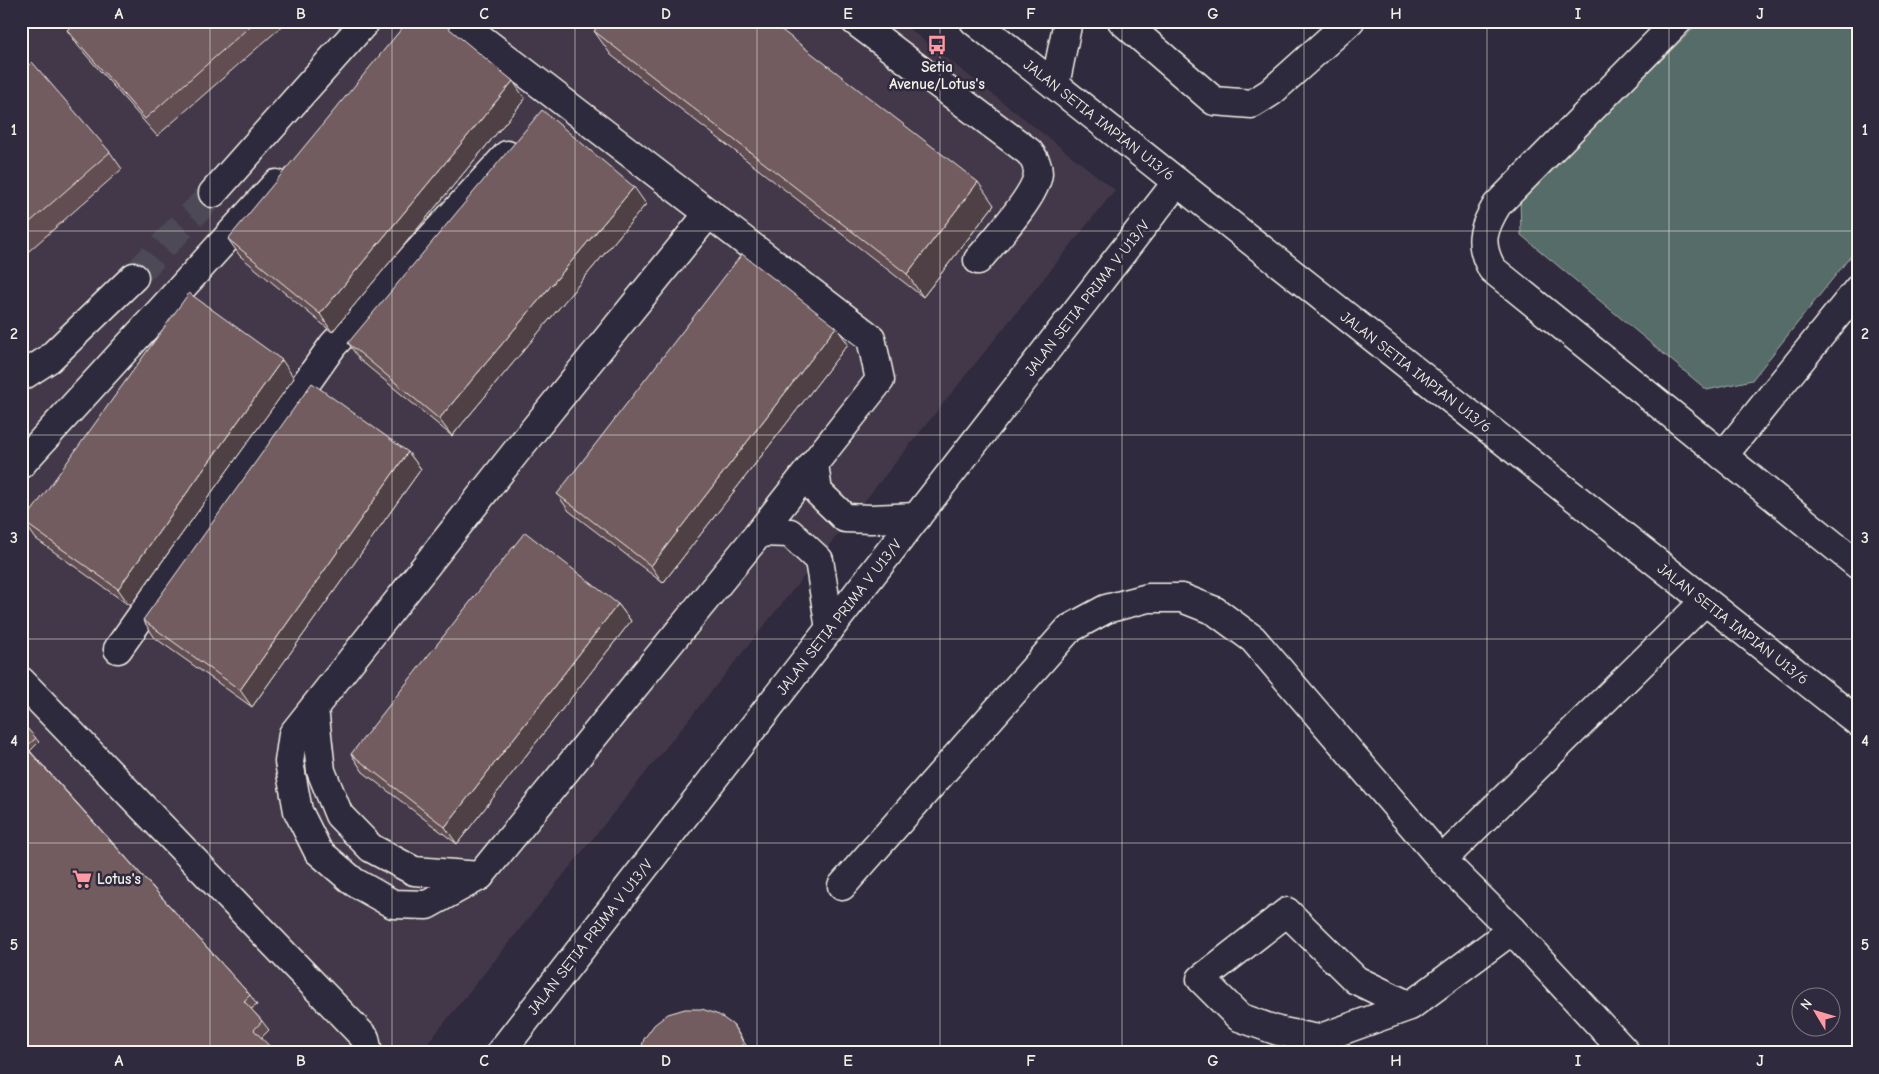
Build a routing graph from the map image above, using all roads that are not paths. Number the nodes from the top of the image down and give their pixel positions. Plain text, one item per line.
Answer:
1 (366, 21) edge
2 (458, 21) edge
3 (855, 21) edge
4 (974, 21) edge
5 (1068, 21) edge
6 (1122, 21) edge
7 (1350, 21) edge
8 (1678, 21) edge
9 (1055, 85) junction
10 (559, 99) junction
11 (292, 166) edge
12 (1177, 182) junction
13 (213, 193) tunnel mouth
14 (709, 213) junction
15 (978, 260) dead end
16 (134, 276) tunnel mouth
17 (1858, 288) edge
18 (21, 377) edge
19 (1723, 456) junction
20 (21, 464) edge
21 (814, 464) junction
22 (916, 517) junction
23 (760, 532) junction
24 (1858, 565) edge
25 (1704, 601) junction
26 (830, 629) junction
27 (118, 649) dead end
28 (21, 681) edge
29 (314, 708) junction
30 (1858, 722) edge
31 (1442, 860) junction
32 (480, 876) junction
33 (842, 886) dead end
34 (1512, 930) junction
35 (1410, 1006) junction
36 (511, 1046) edge
37 (368, 1053) edge
38 (1626, 1053) edge

1 - 13 street
2 - 10 street
3 - 15 street
4 - 9 street, JALAN SETIA IMPIAN U13/6
5 - 9 street
6 - 7 street
8 - 19 street
9 - 12 street, JALAN SETIA IMPIAN U13/6
10 - 14 street
10 - 27 street
11 - 20 street
12 - 22 street, JALAN SETIA PRIMA V U13/V
12 - 25 street, JALAN SETIA IMPIAN U13/6
14 - 21 street
14 - 29 street
16 - 18 street
17 - 19 street
19 - 24 street
21 - 22 street
21 - 23 street
22 - 26 street, JALAN SETIA PRIMA V U13/V
23 - 26 street
23 - 32 street
25 - 30 street, JALAN SETIA IMPIAN U13/6
25 - 31 street
26 - 36 street, JALAN SETIA PRIMA V U13/V
28 - 37 street
29 - 32 street
29 - 32 street
31 - 33 street
31 - 34 street
34 - 35 street
34 - 38 street
35 - 35 street

